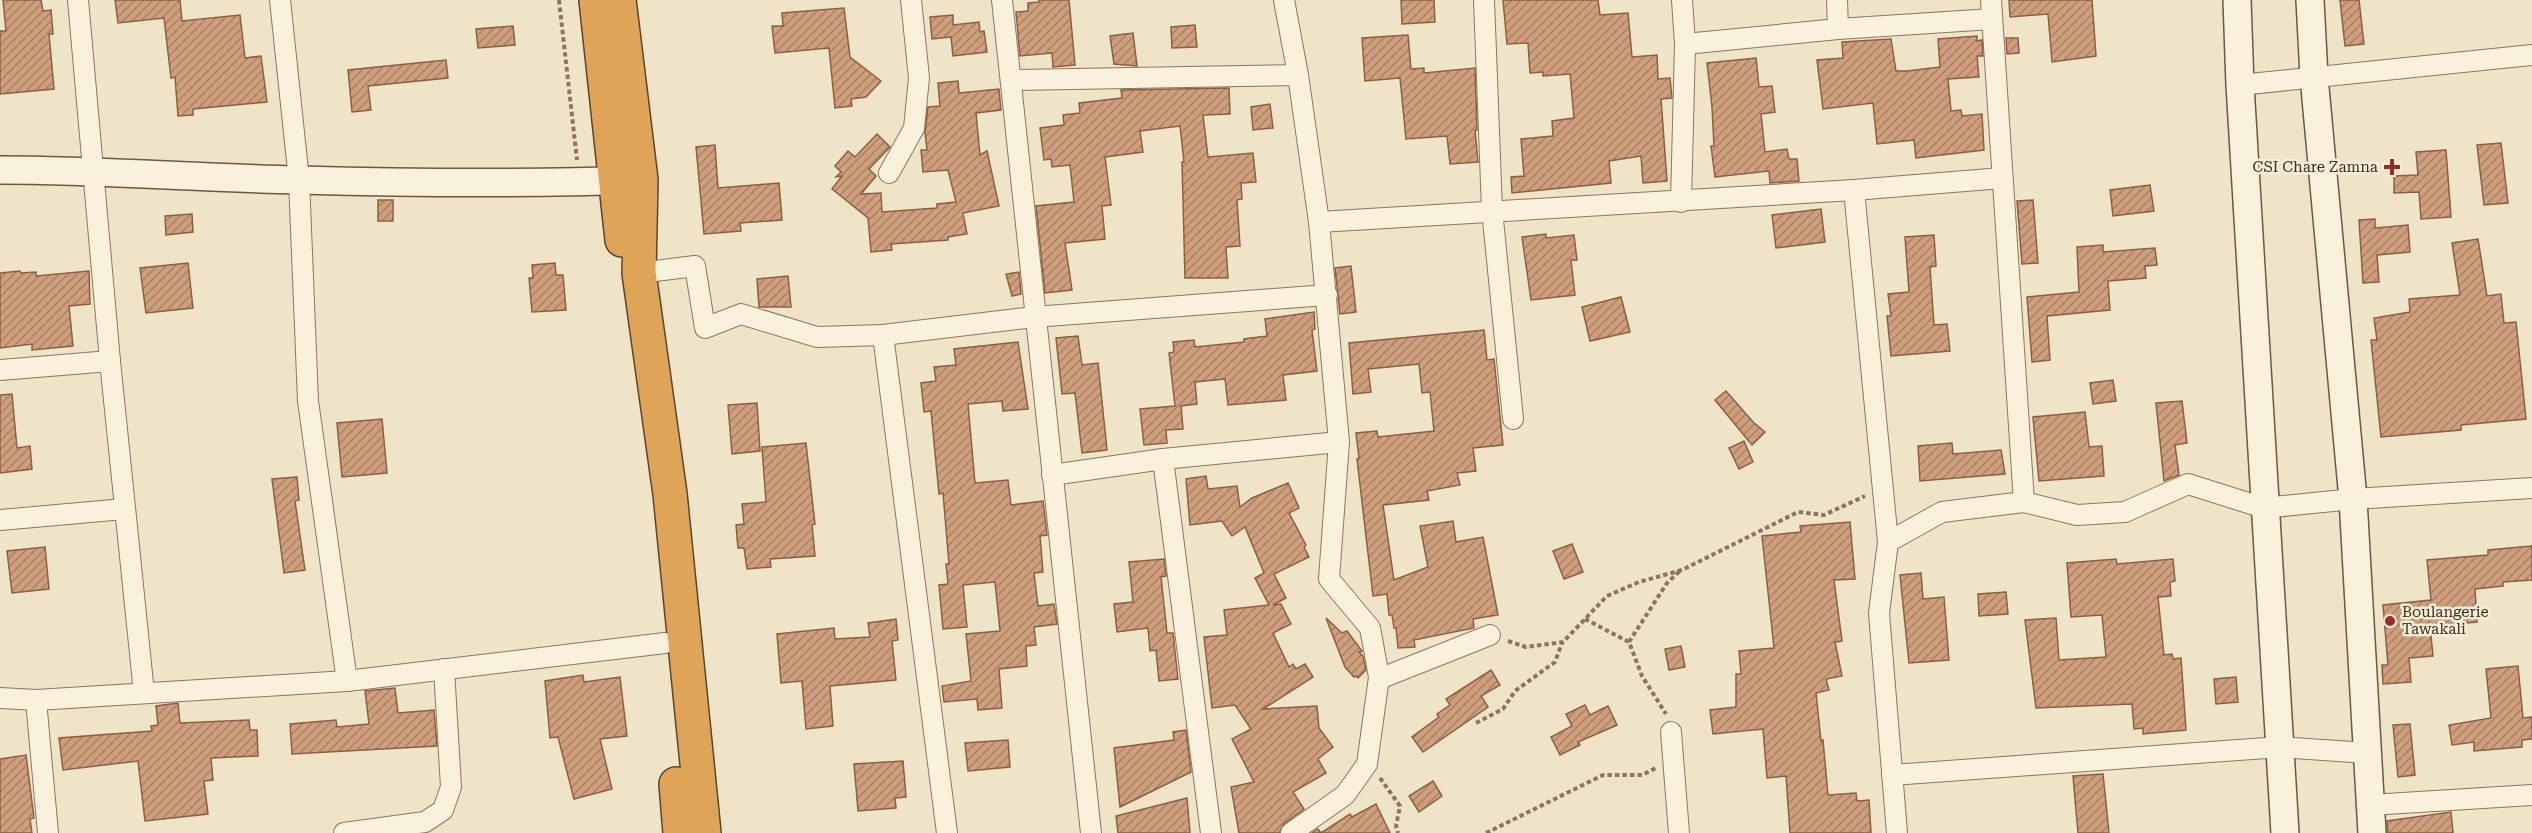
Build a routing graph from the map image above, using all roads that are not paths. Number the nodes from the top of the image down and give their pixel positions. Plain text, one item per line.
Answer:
1 (78, 0) edge
2 (279, 0) edge
3 (596, 0) edge
4 (619, 0) edge
5 (910, 0) edge
6 (1002, 0) edge
7 (1284, 0) edge
8 (1484, 0) edge
9 (1682, 0) edge
10 (1836, 0) edge
11 (2237, 0) edge
12 (2310, 0) edge
13 (1992, 9) edge
14 (1838, 28) junction
15 (1685, 44) junction
16 (2532, 55) edge
17 (1298, 75) junction
18 (2314, 77) junction
19 (1012, 80) junction
20 (2240, 85) junction
21 (0, 170) edge
22 (94, 170) junction
23 (889, 173) dead end
24 (2002, 178) junction
25 (299, 180) junction
26 (628, 180) junction
27 (1854, 190) junction
28 (1681, 202) junction
29 (1492, 210) junction
30 (1319, 222) junction
31 (639, 273) junction
32 (1327, 295) junction
33 (1034, 317) junction
34 (883, 335) junction
35 (110, 361) junction
36 (0, 370) edge
37 (1513, 418) dead end
38 (1340, 442) junction
39 (1163, 459) junction
40 (1052, 475) junction
41 (2532, 488) edge
42 (2353, 499) junction
43 (2024, 502) junction
44 (124, 508) junction
45 (2264, 508) junction
46 (0, 520) edge
47 (1888, 542) junction
48 (1490, 635) road end
49 (665, 643) junction
50 (444, 669) junction
51 (1379, 679) junction
52 (347, 681) junction
53 (144, 693) junction
54 (0, 698) edge
55 (36, 700) junction
56 (1671, 732) road end
57 (2280, 747) junction
58 (2367, 753) junction
59 (1892, 775) junction
60 (2532, 795) edge
61 (2370, 805) junction
62 (48, 833) edge
63 (344, 833) edge
64 (680, 833) edge
65 (704, 833) edge
66 (946, 833) edge
67 (1091, 833) edge
68 (1211, 833) edge
69 (1291, 833) edge
70 (1679, 833) edge
71 (1896, 833) edge
72 (2285, 833) edge
73 (2372, 833) edge

1 - 22 street
2 - 25 street
3 - 26 highway
4 - 26 highway
5 - 23 street
6 - 19 street
7 - 17 street
8 - 29 street
9 - 15 street
10 - 14 street
11 - 20 street
12 - 18 street
13 - 14 street
13 - 24 street
14 - 15 street
15 - 28 street
16 - 18 street
17 - 19 street
17 - 30 street
18 - 20 street
18 - 42 street
19 - 33 street
20 - 45 street
21 - 22 street
22 - 25 street
22 - 35 street
24 - 27 street
24 - 43 street
25 - 26 street
25 - 52 street
26 - 31 highway
26 - 49 highway
27 - 28 street
27 - 47 street
28 - 29 street
29 - 30 street
29 - 37 street
30 - 32 street
31 - 34 street
31 - 65 highway
32 - 33 street
32 - 38 street
33 - 34 street
33 - 40 street
34 - 66 street
35 - 36 street
35 - 44 street
38 - 39 street
38 - 51 street
39 - 40 street
39 - 68 street
40 - 67 street
41 - 42 street
42 - 45 street
42 - 58 street
43 - 45 street
43 - 47 street
44 - 46 street
44 - 53 street
45 - 57 street
47 - 59 street
48 - 51 street
49 - 50 street
49 - 64 highway
50 - 52 street
50 - 63 street
51 - 69 street
52 - 53 street
53 - 55 street
54 - 55 street
55 - 62 street
56 - 70 street
57 - 58 street
57 - 59 street
57 - 72 street
58 - 61 street
59 - 71 street
60 - 61 street
61 - 73 street

